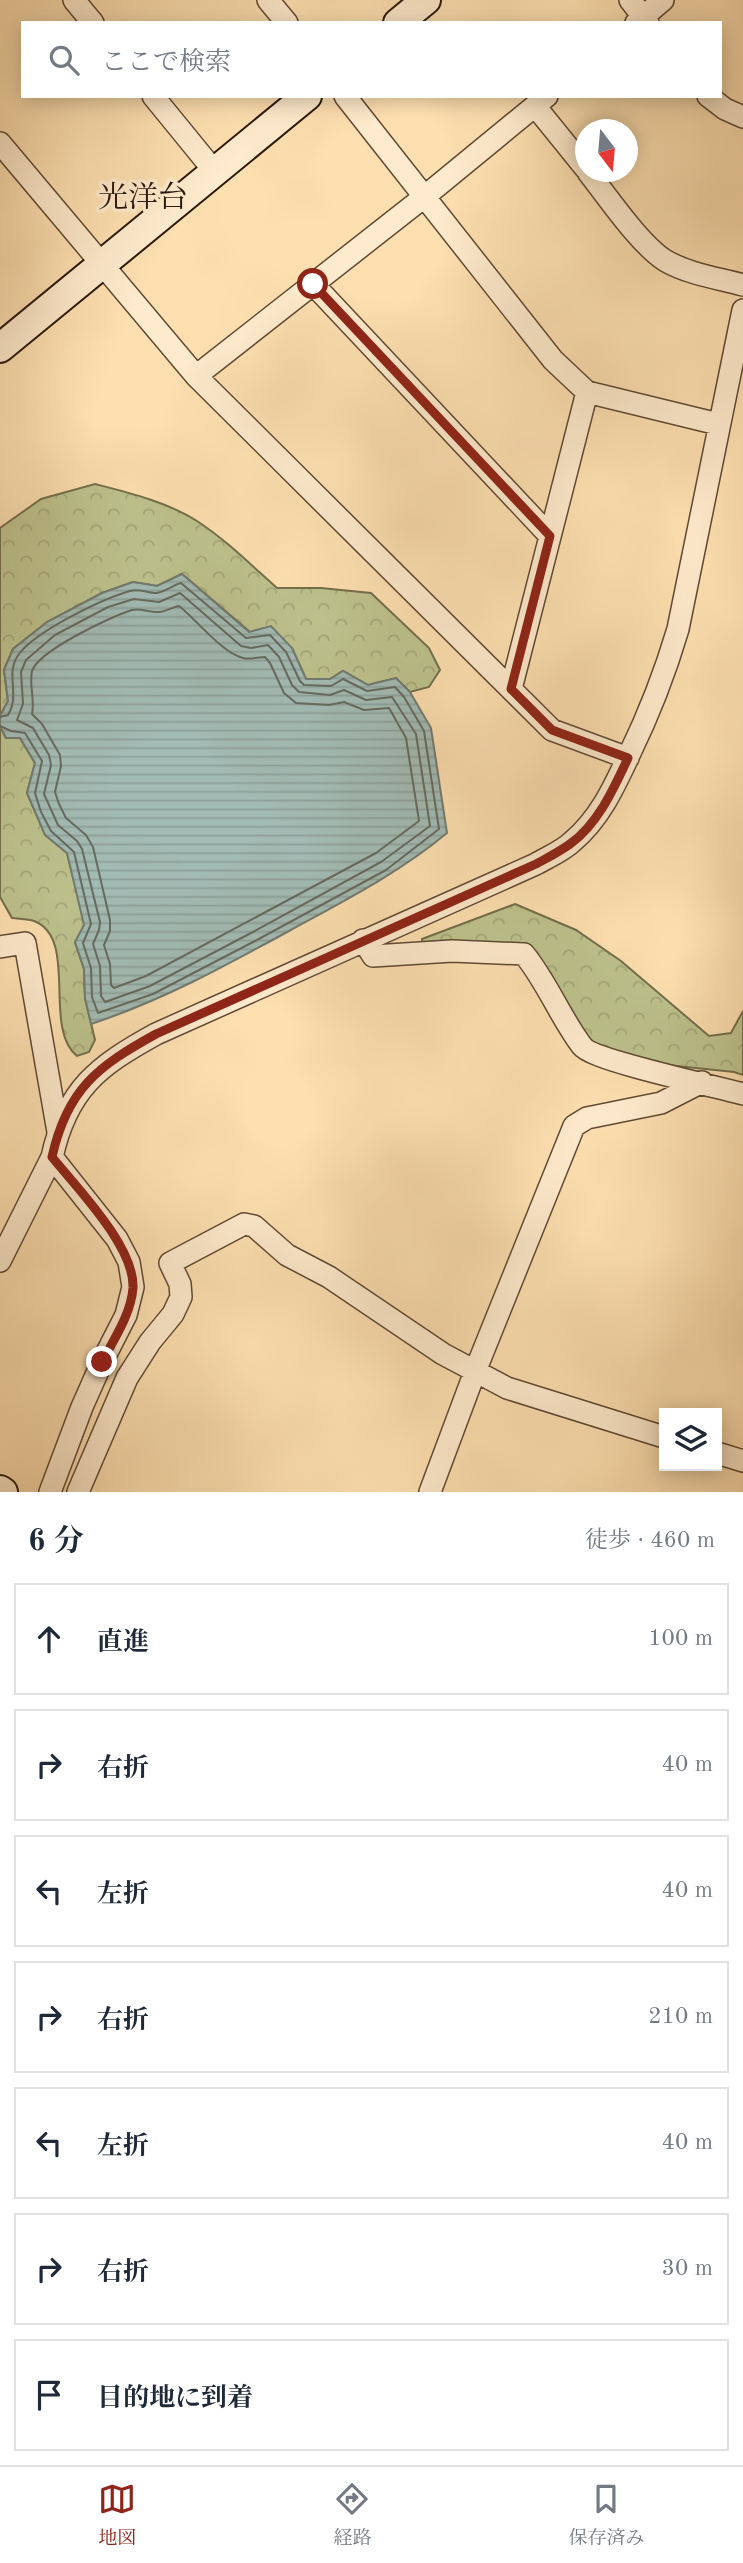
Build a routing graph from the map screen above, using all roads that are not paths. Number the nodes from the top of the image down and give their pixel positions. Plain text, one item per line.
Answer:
1 (74, 0) edge
2 (268, 0) edge
3 (426, 0) edge
4 (663, 0) edge
5 (639, 16) edge
6 (91, 21) edge
7 (285, 21) edge
8 (400, 21) edge
9 (155, 98) edge
10 (305, 98) edge
11 (347, 98) edge
12 (711, 98) edge
13 (541, 101) edge
14 (743, 117) edge
15 (1, 145) edge
16 (575, 152) edge
17 (215, 172) junction
18 (597, 182) edge
19 (424, 197) junction
20 (102, 265) junction
21 (313, 284) junction
22 (743, 285) edge
23 (743, 310) edge
24 (0, 348) edge
25 (196, 376) junction
26 (587, 392) junction
27 (718, 424) junction
28 (550, 536) junction
29 (511, 689) junction
30 (628, 758) junction
31 (363, 940) junction
32 (0, 947) edge
33 (702, 1082) junction
34 (743, 1094) edge
35 (58, 1132) junction
36 (52, 1157) junction
37 (0, 1261) edge
38 (476, 1369) junction
39 (659, 1435) edge
40 (722, 1455) edge
41 (743, 1461) edge
42 (50, 1492) edge
43 (78, 1492) edge
44 (430, 1492) edge

1 - 6 street
2 - 7 street
3 - 8 street
4 - 5 street
9 - 17 street
10 - 17 street
11 - 19 street
12 - 14 street
13 - 16 street
13 - 19 street
15 - 20 street
17 - 20 street
18 - 22 street
19 - 21 street
19 - 26 street
20 - 24 street
20 - 25 street
21 - 25 street
21 - 28 street
23 - 27 street
25 - 29 street
26 - 27 street
26 - 28 street
27 - 30 street
28 - 29 street
29 - 30 street
30 - 31 street
31 - 33 street
31 - 35 street
32 - 35 street
33 - 34 street
33 - 38 street
35 - 36 street
36 - 37 street
36 - 42 street
38 - 39 street
38 - 43 street
38 - 44 street
40 - 41 street

